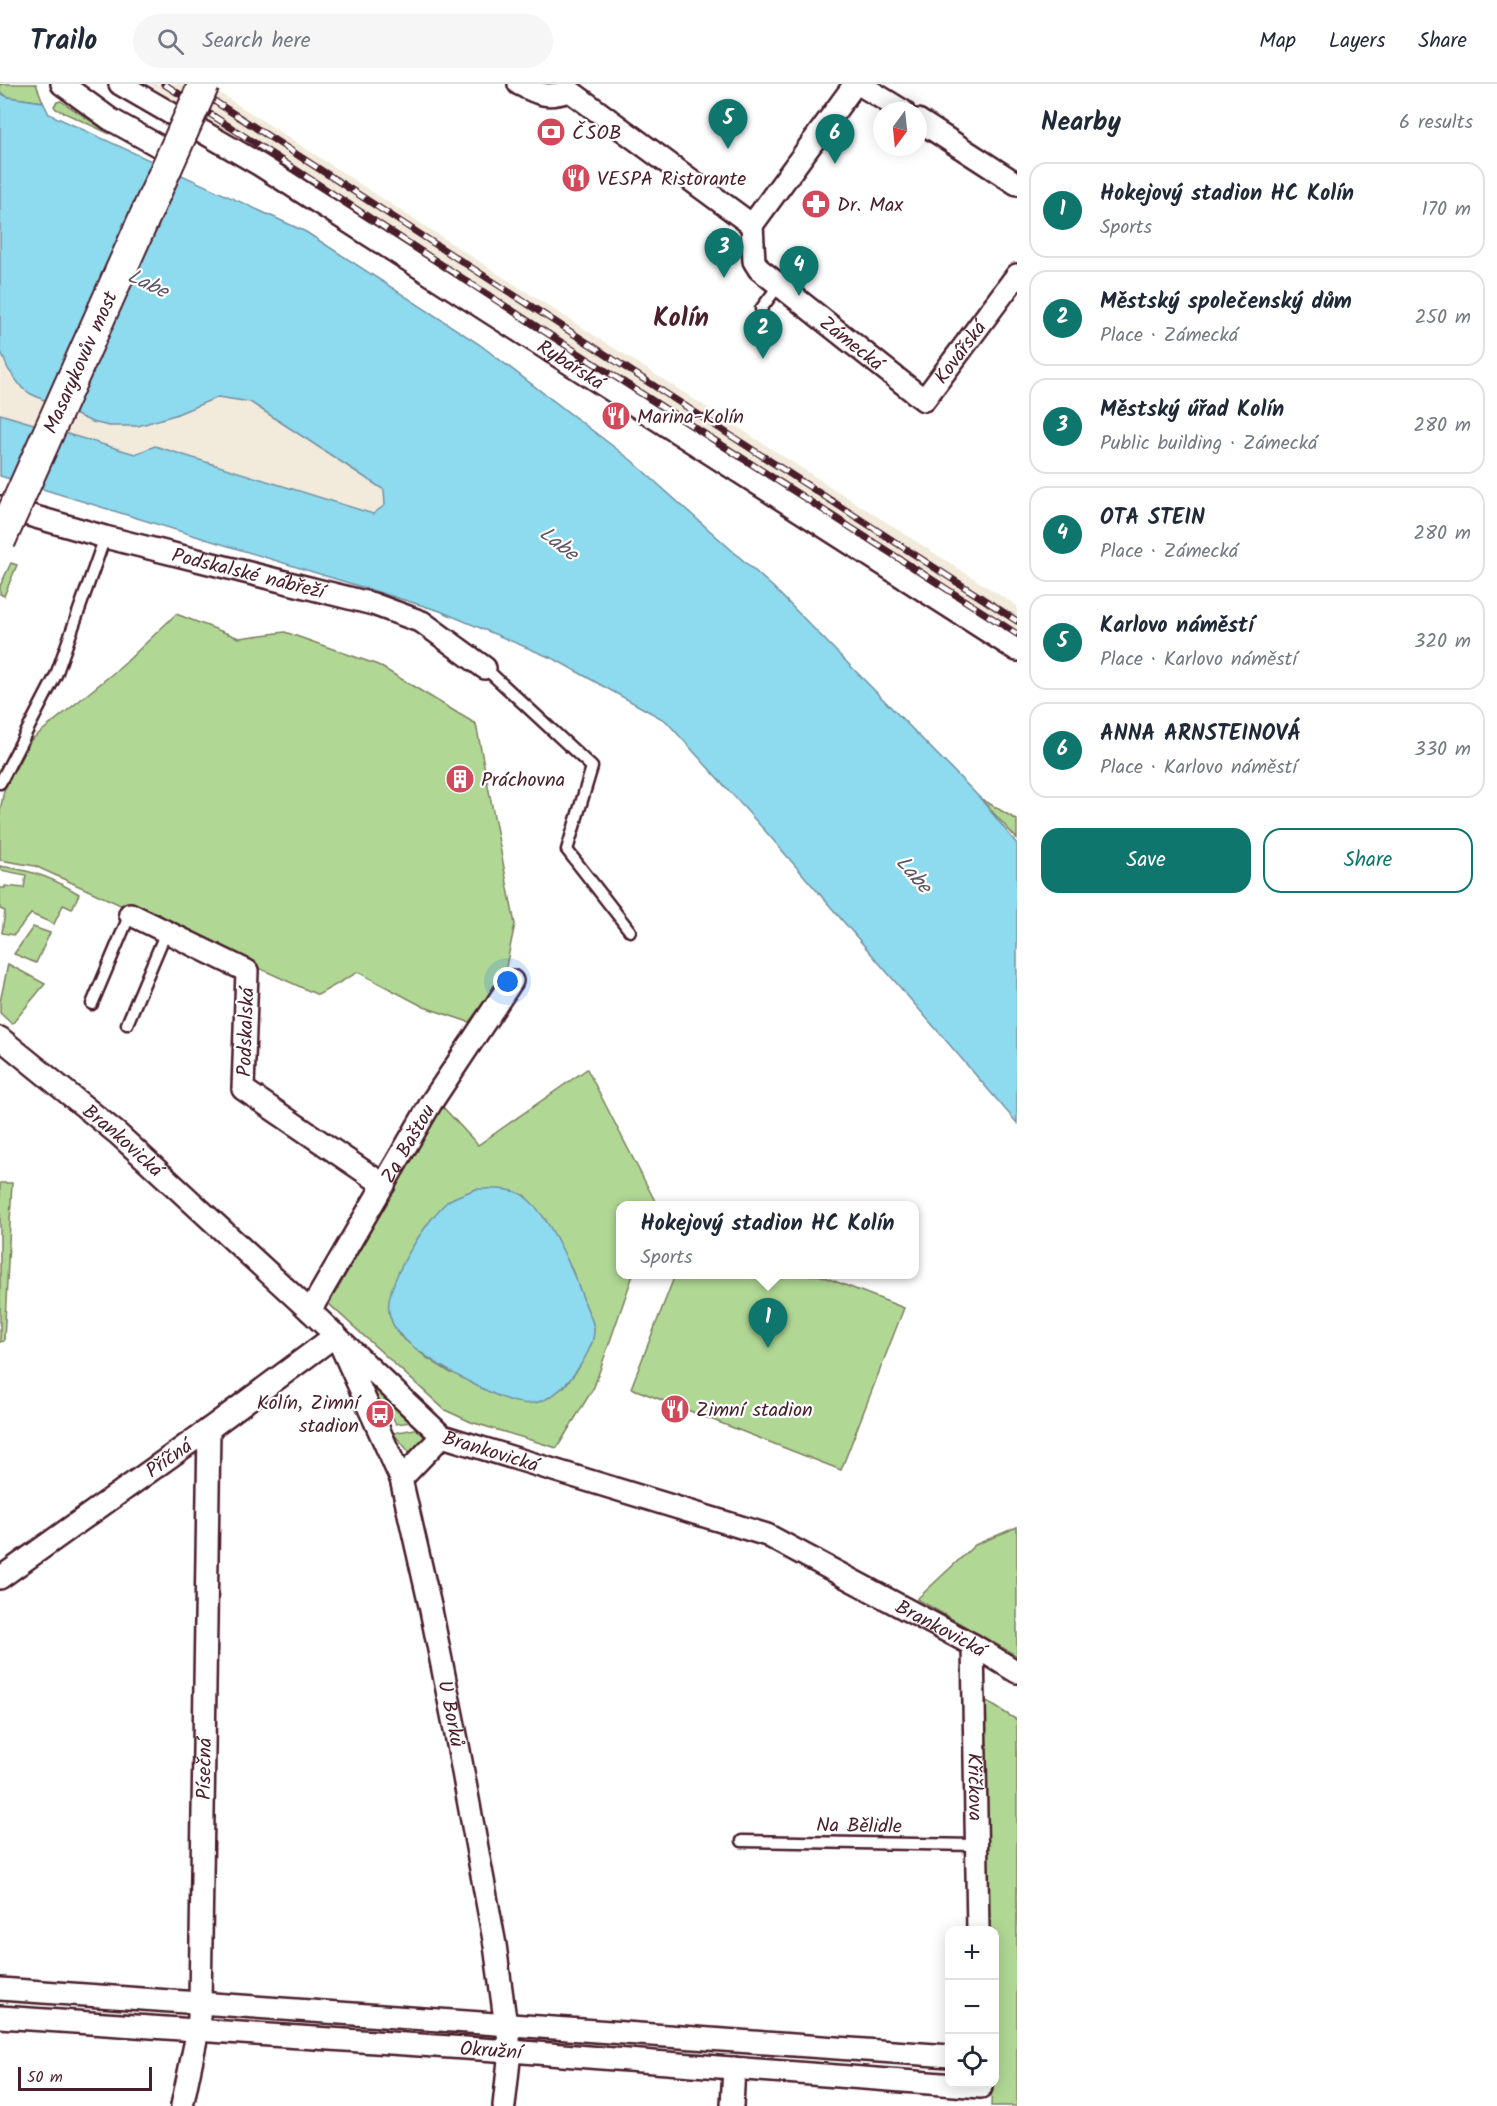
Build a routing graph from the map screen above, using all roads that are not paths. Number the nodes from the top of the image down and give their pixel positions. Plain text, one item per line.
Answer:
1 (62, 84) edge
2 (120, 84) edge
3 (204, 84) edge
4 (519, 84) edge
5 (857, 84) edge
6 (572, 87) edge
7 (888, 102) edge
8 (927, 126) edge
9 (164, 150) junction
10 (1017, 184) edge
11 (752, 225) junction
12 (1014, 278) edge
13 (778, 285) junction
14 (762, 309) dead end
15 (924, 400) joint
16 (0, 507) edge
17 (105, 537) junction
18 (0, 540) edge
19 (1017, 650) edge
20 (485, 669) joint
21 (0, 783) edge
22 (130, 914) joint
23 (630, 931) dead end
24 (166, 932) junction
25 (512, 981) dead end
26 (92, 1004) dead end
27 (127, 1024) dead end
28 (0, 1038) edge
29 (384, 1185) junction
30 (310, 1311) junction
31 (336, 1335) junction
32 (209, 1429) junction
33 (442, 1436) junction
34 (401, 1479) junction
35 (0, 1578) edge
36 (973, 1645) junction
37 (1017, 1672) edge
38 (742, 1841) dead end
39 (976, 1845) junction
40 (978, 1926) edge
41 (0, 1989) edge
42 (200, 2003) junction
43 (0, 2017) edge
44 (506, 2025) junction
45 (198, 2031) junction
46 (510, 2051) junction
47 (945, 2056) edge
48 (734, 2068) junction
49 (945, 2083) edge
50 (182, 2106) edge
51 (504, 2106) edge
52 (732, 2106) edge

1 - 9 street
2 - 19 street, Rybářská
3 - 9 street, Masarykovův most, bridge
4 - 6 street
5 - 7 street
5 - 11 street
6 - 11 street
8 - 10 street
9 - 18 street, Masarykovův most, bridge
11 - 13 street, Zámecká
12 - 15 street, Kovářská
13 - 14 lane
13 - 15 street, Zámecká
16 - 17 street, Podskalské nábřeží
17 - 20 street, Podskalské nábřeží
17 - 21 lane
20 - 23 lane
22 - 24 street, Podskalská
22 - 26 lane
24 - 27 lane
24 - 29 street, Podskalská
25 - 29 street, Za Baštou
28 - 30 street, Brankovická
29 - 30 street, Za Baštou
30 - 31 street, Brankovická
31 - 32 street, Příčná
31 - 33 street, Brankovická
31 - 34 street, U Borků
32 - 35 street, Příčná
32 - 42 street, Písečná
33 - 34 street
33 - 36 street, Brankovická
34 - 44 street, U Borků
36 - 37 street, Brankovická
36 - 39 street, Křičkova
38 - 39 lane, Na Bělidle
39 - 40 street, Křičkova
41 - 42 street, Okružní
42 - 44 street, Okružní
42 - 45 street, Písečná
43 - 45 street, Okružní
44 - 46 street, U Borků
44 - 47 street, Okružní
45 - 46 street, Okružní
45 - 50 street, Písečná
46 - 48 street, Okružní
46 - 51 street, U Borků
48 - 49 street, Okružní
48 - 52 street

